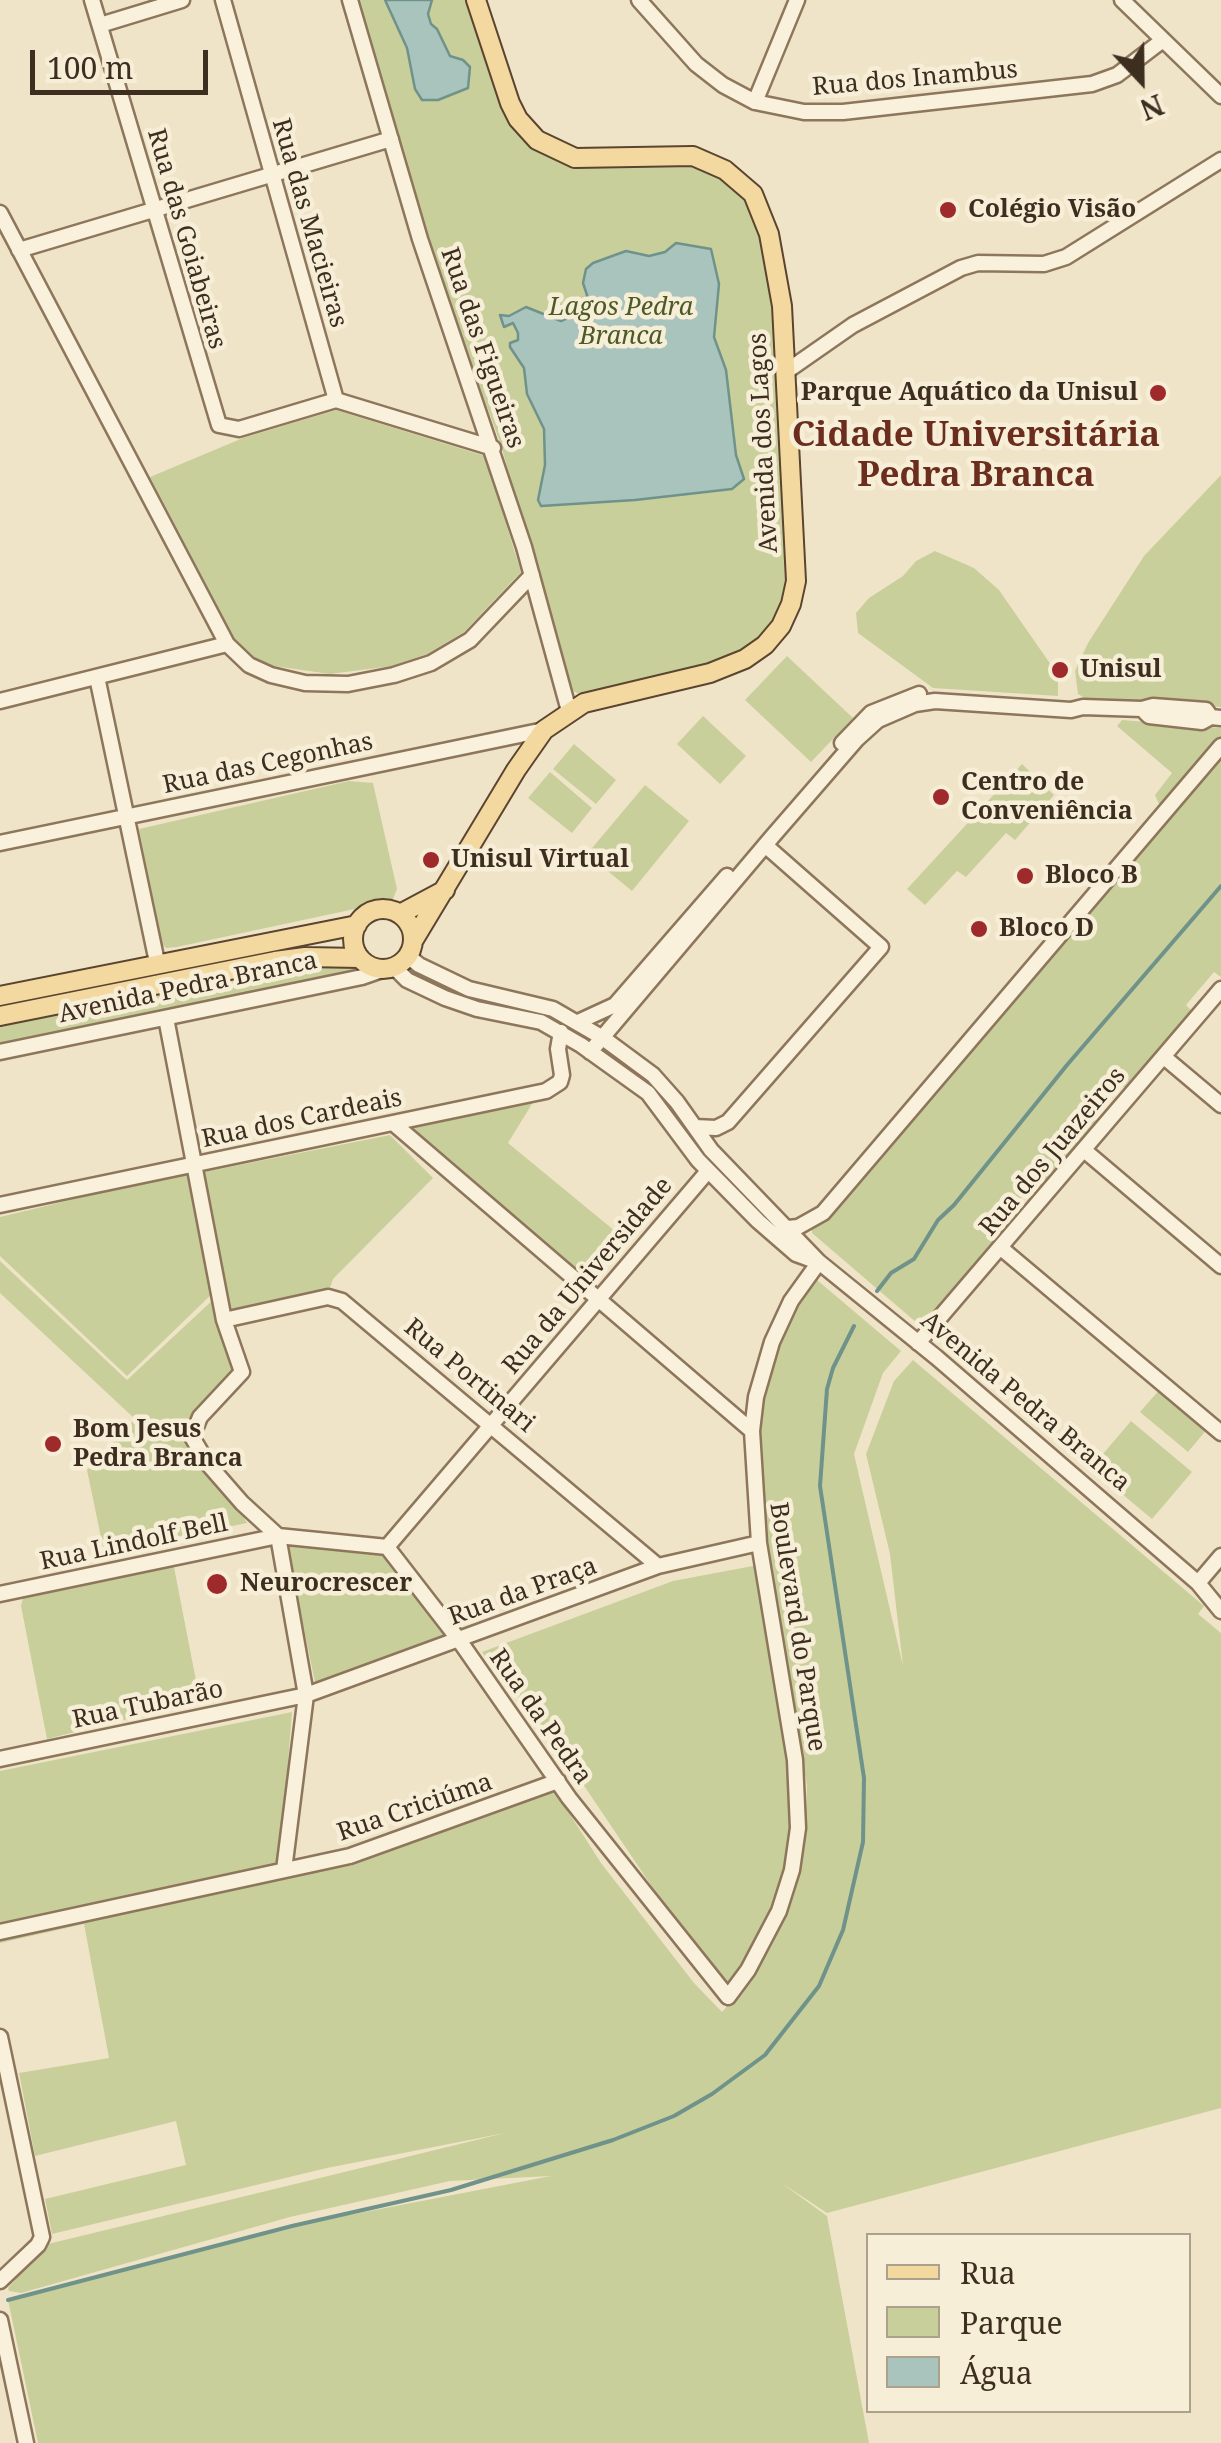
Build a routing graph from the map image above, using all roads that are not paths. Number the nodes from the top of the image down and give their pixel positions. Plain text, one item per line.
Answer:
1 (92, 0) edge
2 (182, 0) edge
3 (222, 0) edge
4 (350, 0) edge
5 (476, 0) edge
6 (639, 0) edge
7 (797, 0) edge
8 (1122, 0) edge
9 (100, 25) junction
10 (1164, 40) junction
11 (1221, 96) edge
12 (755, 102) junction
13 (391, 139) junction
14 (1221, 160) edge
15 (272, 174) junction
16 (154, 210) junction
17 (0, 213) edge
18 (19, 250) junction
19 (787, 371) junction
20 (336, 400) junction
21 (493, 448) junction
22 (532, 574) junction
23 (227, 644) junction
24 (98, 677) junction
25 (0, 701) edge
26 (1083, 707) junction
27 (569, 711) junction
28 (1216, 718) edge
29 (544, 730) junction
30 (1221, 746) edge
31 (126, 816) junction
32 (0, 842) edge
33 (766, 845) junction
34 (446, 890) junction
35 (400, 914) junction
36 (357, 925) junction
37 (360, 958) junction
38 (400, 958) junction
39 (157, 962) junction
40 (1221, 989) edge
41 (0, 996) edge
42 (0, 1016) edge
43 (166, 1018) junction
44 (578, 1022) junction
45 (561, 1032) junction
46 (603, 1038) junction
47 (0, 1052) edge
48 (590, 1052) junction
49 (1164, 1056) junction
50 (1221, 1105) edge
51 (393, 1123) junction
52 (695, 1127) junction
53 (1084, 1150) junction
54 (196, 1164) junction
55 (708, 1170) junction
56 (0, 1205) edge
57 (813, 1220) junction
58 (788, 1228) junction
59 (1001, 1248) junction
60 (818, 1262) junction
61 (1221, 1266) edge
62 (597, 1300) junction
63 (224, 1320) junction
64 (918, 1343) junction
65 (492, 1424) junction
66 (752, 1431) junction
67 (1221, 1434) edge
68 (278, 1536) junction
69 (758, 1543) junction
70 (387, 1548) junction
71 (1221, 1556) edge
72 (658, 1566) junction
73 (1198, 1582) junction
74 (1221, 1592) edge
75 (0, 1594) edge
76 (1221, 1611) edge
77 (459, 1640) junction
78 (306, 1695) junction
79 (0, 1758) edge
80 (558, 1781) junction
81 (284, 1870) junction
82 (0, 1932) edge
83 (728, 1996) joint
84 (0, 2037) edge
85 (0, 2282) edge
86 (0, 2320) edge
87 (26, 2443) edge

1 - 9 street, Rua das Goiabeiras
2 - 9 street
3 - 15 street, Rua das Macieiras
4 - 13 street, Rua das Figueiras
5 - 19 main road, Avenida dos Lagos
6 - 12 street, Rua dos Inambus
7 - 12 street
8 - 10 street
9 - 16 street, Rua das Goiabeiras
10 - 11 street
10 - 12 street, Rua dos Inambus
13 - 15 street
13 - 21 street, Rua das Figueiras
14 - 19 street
15 - 16 street
15 - 20 street, Rua das Macieiras
16 - 18 street
16 - 20 street, Rua das Goiabeiras
17 - 18 street
18 - 23 street
19 - 27 main road, Avenida dos Lagos
20 - 21 street
21 - 22 street, Rua das Figueiras
22 - 23 street
22 - 27 street, Rua das Figueiras
23 - 24 street
24 - 25 street
24 - 31 street
26 - 28 street
26 - 33 street
26 - 44 street
27 - 29 main road, Avenida dos Lagos
29 - 31 street, Rua das Cegonhas
29 - 34 main road, Avenida dos Lagos
30 - 57 street
31 - 32 street, Rua das Cegonhas
31 - 39 street
33 - 46 street
33 - 52 street
34 - 35 main road
34 - 38 main road, Avenida dos Lagos
35 - 36 main road
35 - 38 main road
36 - 37 main road
36 - 39 main road, Avenida Pedra Branca
37 - 38 main road
37 - 42 main road, Avenida Pedra Branca
38 - 43 street, Avenida Pedra Branca
38 - 44 street, Avenida Pedra Branca
38 - 45 street, Avenida Pedra Branca
39 - 41 main road, Avenida Pedra Branca
40 - 49 street, Rua dos Juazeiros
43 - 47 street, Avenida Pedra Branca
43 - 54 street
44 - 46 street, Avenida Pedra Branca
45 - 48 street, Avenida Pedra Branca
45 - 51 street, Rua dos Cardeais
46 - 48 street
46 - 52 street, Avenida Pedra Branca
48 - 55 street, Avenida Pedra Branca
49 - 50 street
49 - 53 street, Rua dos Juazeiros
51 - 54 street, Rua dos Cardeais
51 - 62 street
52 - 58 street, Avenida Pedra Branca
53 - 59 street, Rua dos Juazeiros
53 - 61 street
54 - 56 street, Rua dos Cardeais
54 - 63 street
55 - 60 street, Avenida Pedra Branca
55 - 62 street, Rua da Universidade
57 - 58 street
57 - 60 street
58 - 60 street, Avenida Pedra Branca
59 - 64 street, Rua dos Juazeiros
59 - 67 street
60 - 64 street, Avenida Pedra Branca
60 - 66 street, Boulevard do Parque
62 - 65 street, Rua da Universidade
62 - 66 street
63 - 65 street, Rua Portinari
63 - 68 street
64 - 73 street, Avenida Pedra Branca
65 - 70 street, Rua da Universidade
65 - 72 street, Rua Portinari
66 - 69 street, Boulevard do Parque
68 - 70 street
68 - 75 street, Rua Lindolf Bell
68 - 78 street
69 - 72 street, Rua da Praça
69 - 83 street, Boulevard do Parque
70 - 77 street, Rua da Pedra
71 - 73 street
72 - 77 street, Rua da Praça
73 - 74 street, Avenida Pedra Branca
73 - 76 street, Avenida Pedra Branca
77 - 78 street, Rua da Praça
77 - 80 street, Rua da Pedra
78 - 79 street, Rua Tubarão
78 - 81 street
80 - 81 street, Rua Criciúma
80 - 83 street, Rua da Pedra
81 - 82 street, Rua Criciúma
84 - 85 street
86 - 87 street

